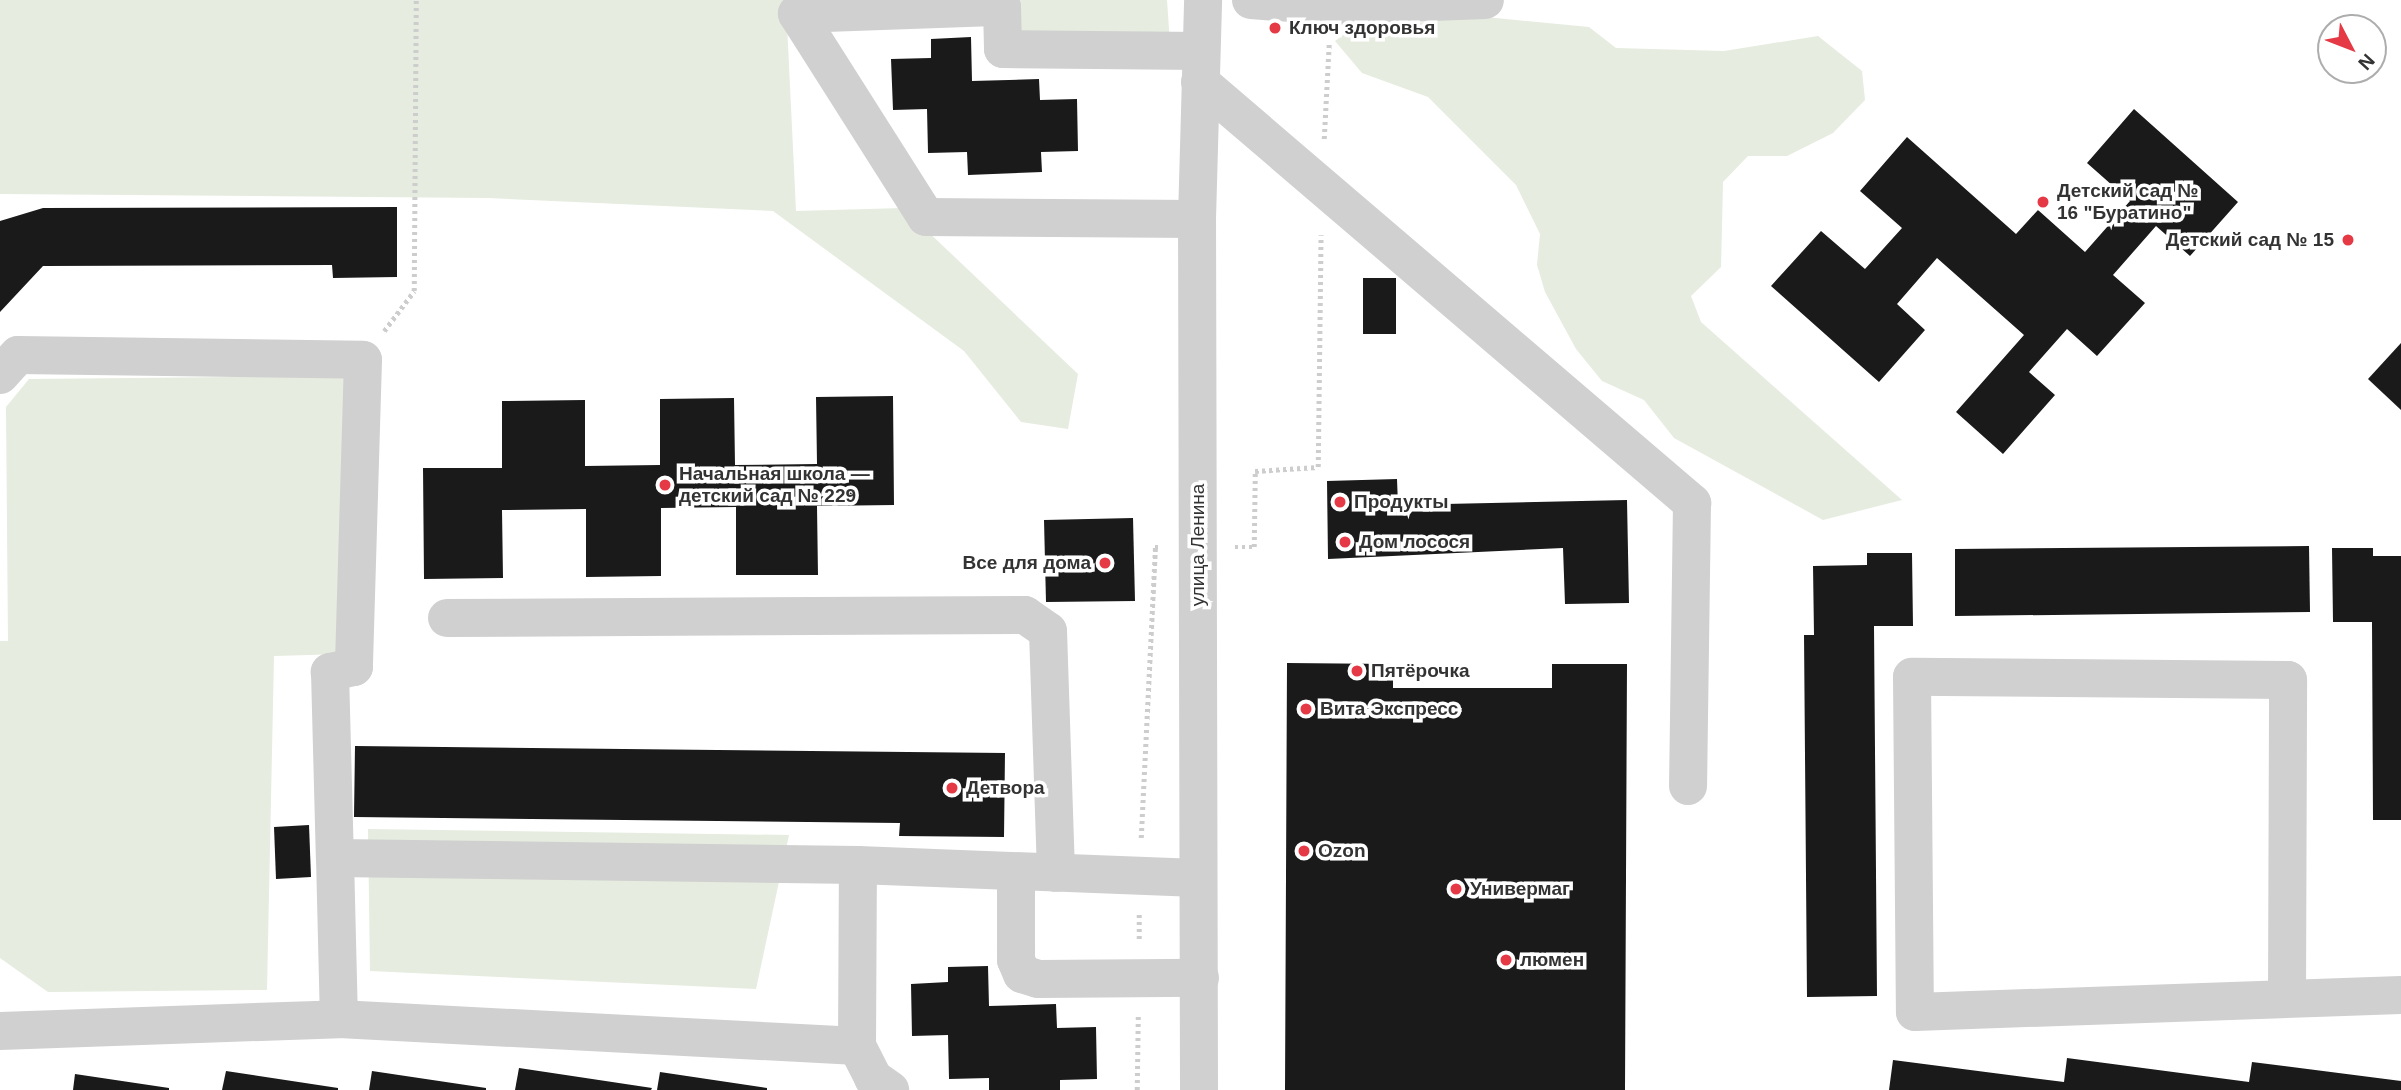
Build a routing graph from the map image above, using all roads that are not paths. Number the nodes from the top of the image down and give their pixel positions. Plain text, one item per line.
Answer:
1 (1203, 0) edge
2 (1251, 0) edge
3 (1485, 0) edge
4 (1201, 67) junction
5 (1197, 219) junction
6 (0, 375) edge
7 (447, 618) dead end
8 (1688, 786) dead end
9 (335, 858) junction
10 (858, 865) junction
11 (1016, 873) junction
12 (1056, 873) junction
13 (1198, 878) junction
14 (1200, 978) junction
15 (2401, 995) edge
16 (2287, 998) junction
17 (339, 1019) junction
18 (0, 1031) edge
19 (857, 1046) junction
20 (890, 1090) edge
21 (1199, 1090) edge

1 - 4 street, улица Ленина
2 - 3 street
4 - 5 street, улица Ленина
4 - 5 street
4 - 8 street
5 - 13 street, улица Ленина
6 - 9 street
7 - 12 street
9 - 10 street
9 - 17 street
10 - 11 street
10 - 19 street
11 - 12 street
11 - 14 street
12 - 13 street
13 - 14 street, улица Ленина
14 - 21 street, улица Ленина
15 - 16 street
16 - 16 street
17 - 18 street
17 - 19 street
19 - 20 street

